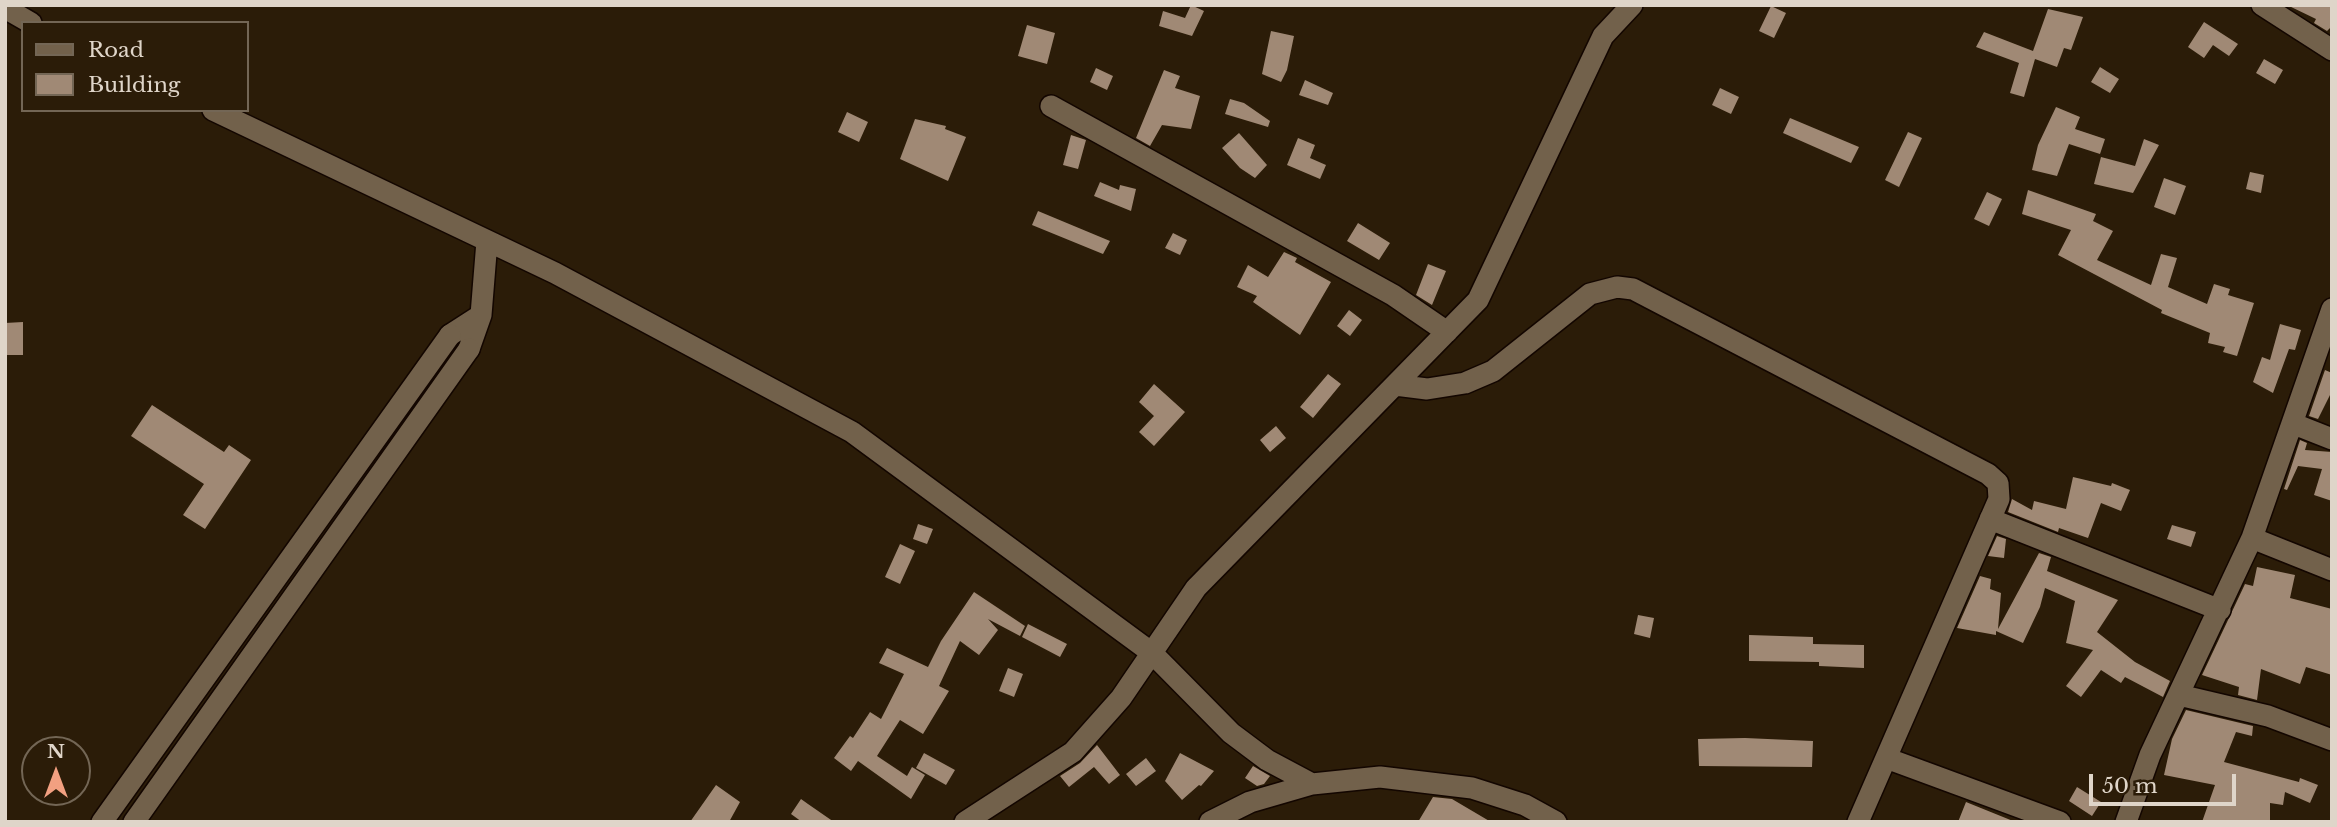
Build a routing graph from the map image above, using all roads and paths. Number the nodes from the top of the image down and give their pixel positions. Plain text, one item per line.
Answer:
1 (1633, 5) edge
2 (2262, 5) edge
3 (5, 8) edge
4 (28, 21) edge
5 (2332, 50) edge
6 (1051, 106) dead end
7 (217, 112) edge
8 (487, 241) junction
9 (2332, 309) edge
10 (481, 316) junction
11 (1447, 332) junction
12 (1395, 385) junction
13 (2294, 425) junction
14 (2332, 439) edge
15 (1990, 519) junction
16 (2252, 538) junction
17 (2332, 570) edge
18 (2220, 610) junction
19 (1152, 653) junction
20 (2179, 695) junction
21 (2332, 740) edge
22 (1885, 758) junction
23 (1311, 784) junction
24 (102, 822) edge
25 (134, 822) edge
26 (965, 822) edge
27 (1210, 822) edge
28 (1556, 822) edge
29 (1858, 822) edge
30 (2060, 822) edge
31 (2126, 822) edge

1 - 11 street
2 - 5 street
3 - 4 street
6 - 11 street
7 - 8 street
8 - 10 street
8 - 19 street
9 - 13 street
10 - 24 street
10 - 25 street
11 - 12 street
12 - 15 street
12 - 19 street
13 - 14 street
13 - 16 street
15 - 18 street
15 - 22 street
16 - 17 street
16 - 18 street
18 - 20 street
19 - 23 street
19 - 26 street
20 - 21 street
20 - 31 street
22 - 29 street
22 - 30 street
23 - 27 street
23 - 28 street

